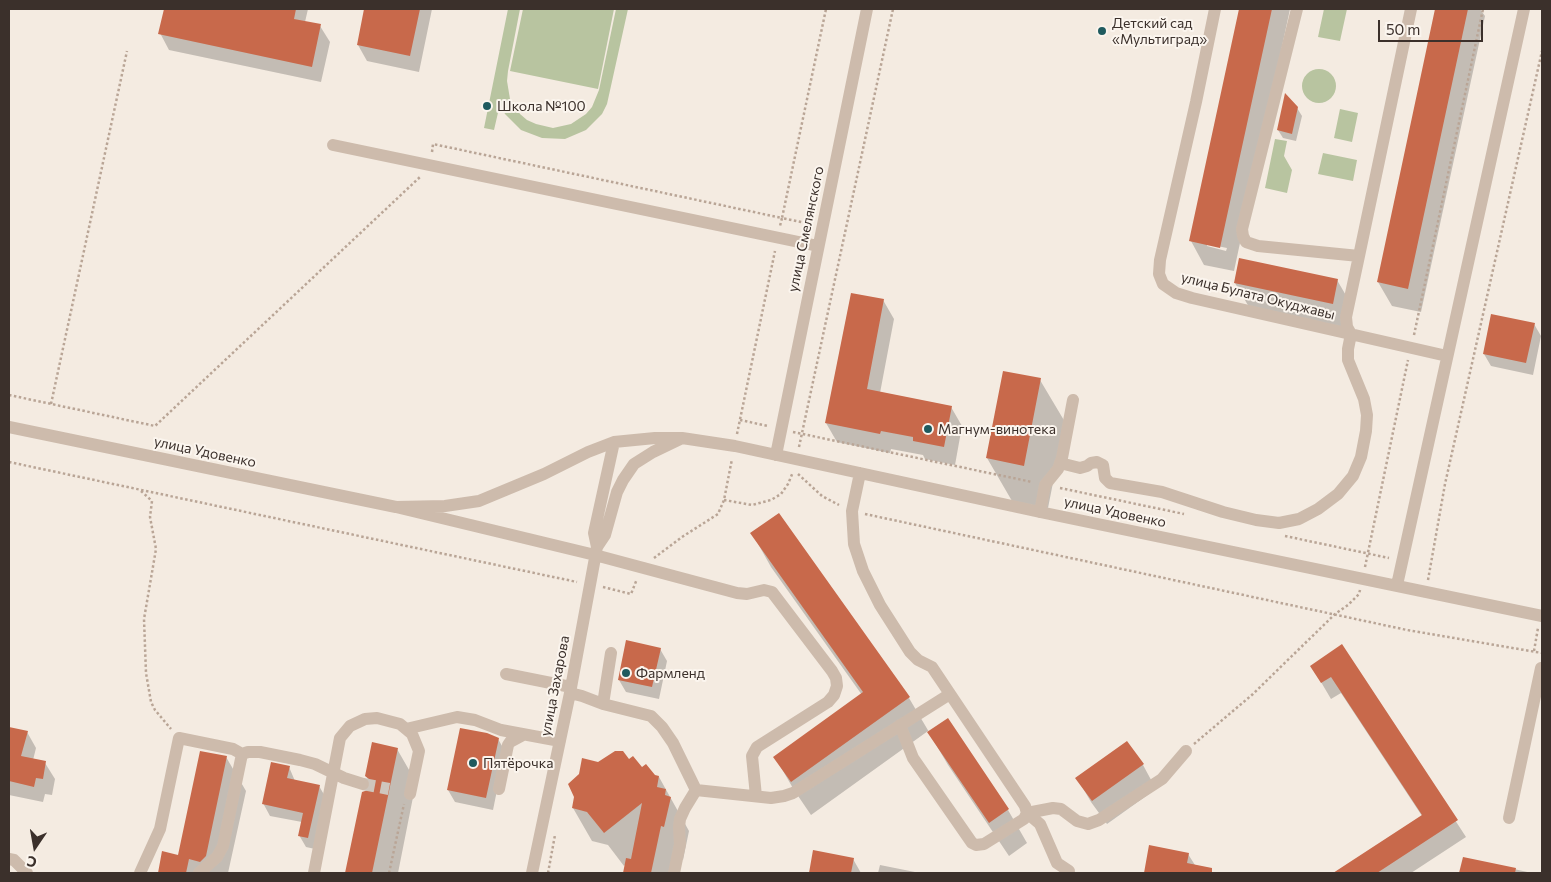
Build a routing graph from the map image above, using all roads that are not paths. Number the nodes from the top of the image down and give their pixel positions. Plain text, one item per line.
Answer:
1 (867, 9) edge
2 (1215, 9) edge
3 (1297, 9) edge
4 (1411, 9) edge
5 (1524, 9) edge
6 (333, 145) dead end
7 (818, 246) junction
8 (1359, 256) junction
9 (1351, 334) junction
10 (1447, 356) junction
11 (1073, 400) dead end
12 (9, 427) edge
13 (682, 438) junction
14 (633, 440) junction
15 (614, 442) junction
16 (776, 455) junction
17 (1060, 463) junction
18 (634, 464) junction
19 (860, 473) junction
20 (396, 507) junction
21 (1040, 512) junction
22 (596, 551) junction
23 (1397, 585) junction
24 (1541, 616) edge
25 (611, 653) dead end
26 (1540, 662) edge
27 (506, 674) dead end
28 (570, 690) junction
29 (950, 694) junction
30 (603, 704) junction
31 (900, 725) junction
32 (406, 729) junction
33 (523, 735) junction
34 (560, 741) junction
35 (1186, 751) dead end
36 (242, 754) junction
37 (333, 773) junction
38 (364, 784) tunnel mouth
39 (499, 789) dead end
40 (696, 790) junction
41 (756, 796) junction
42 (407, 798) road end
43 (1027, 813) junction
44 (1509, 818) dead end
45 (9, 859) edge
46 (1069, 872) dead end
47 (27, 873) edge
48 (140, 873) edge
49 (199, 873) edge
50 (314, 873) edge
51 (532, 873) edge
52 (674, 873) edge

1 - 7 street, улица Смелянского
2 - 9 street, улица Булата Окуджавы
3 - 8 street
4 - 8 street
5 - 10 street
6 - 7 street
7 - 16 street, улица Смелянского
8 - 9 street
9 - 10 street, улица Булата Окуджавы
9 - 17 street
10 - 23 street
11 - 17 street
12 - 20 street, улица Удовенко
13 - 14 street, улица Удовенко
13 - 16 street, улица Удовенко
13 - 18 street
14 - 15 street, улица Удовенко
14 - 18 street
15 - 20 street, улица Удовенко
15 - 22 street
16 - 19 street, улица Удовенко
17 - 21 street
18 - 22 street, улица Захарова
19 - 21 street, улица Удовенко
19 - 29 street
20 - 22 street, улица Удовенко
21 - 23 street, улица Удовенко
22 - 28 street, улица Захарова
22 - 41 street, улица Удовенко
23 - 24 street, улица Удовенко
25 - 30 street
26 - 44 street
27 - 28 street
28 - 30 street
28 - 34 street, улица Захарова
29 - 31 street
29 - 43 street
30 - 40 street
31 - 41 street
31 - 43 street
32 - 33 street
32 - 37 street
32 - 42 street
33 - 34 street
33 - 39 street
34 - 51 street, улица Захарова
35 - 43 street
36 - 37 street
36 - 48 street
36 - 49 street
37 - 38 street
37 - 50 street
40 - 41 street
40 - 52 street
43 - 46 street
45 - 47 street

